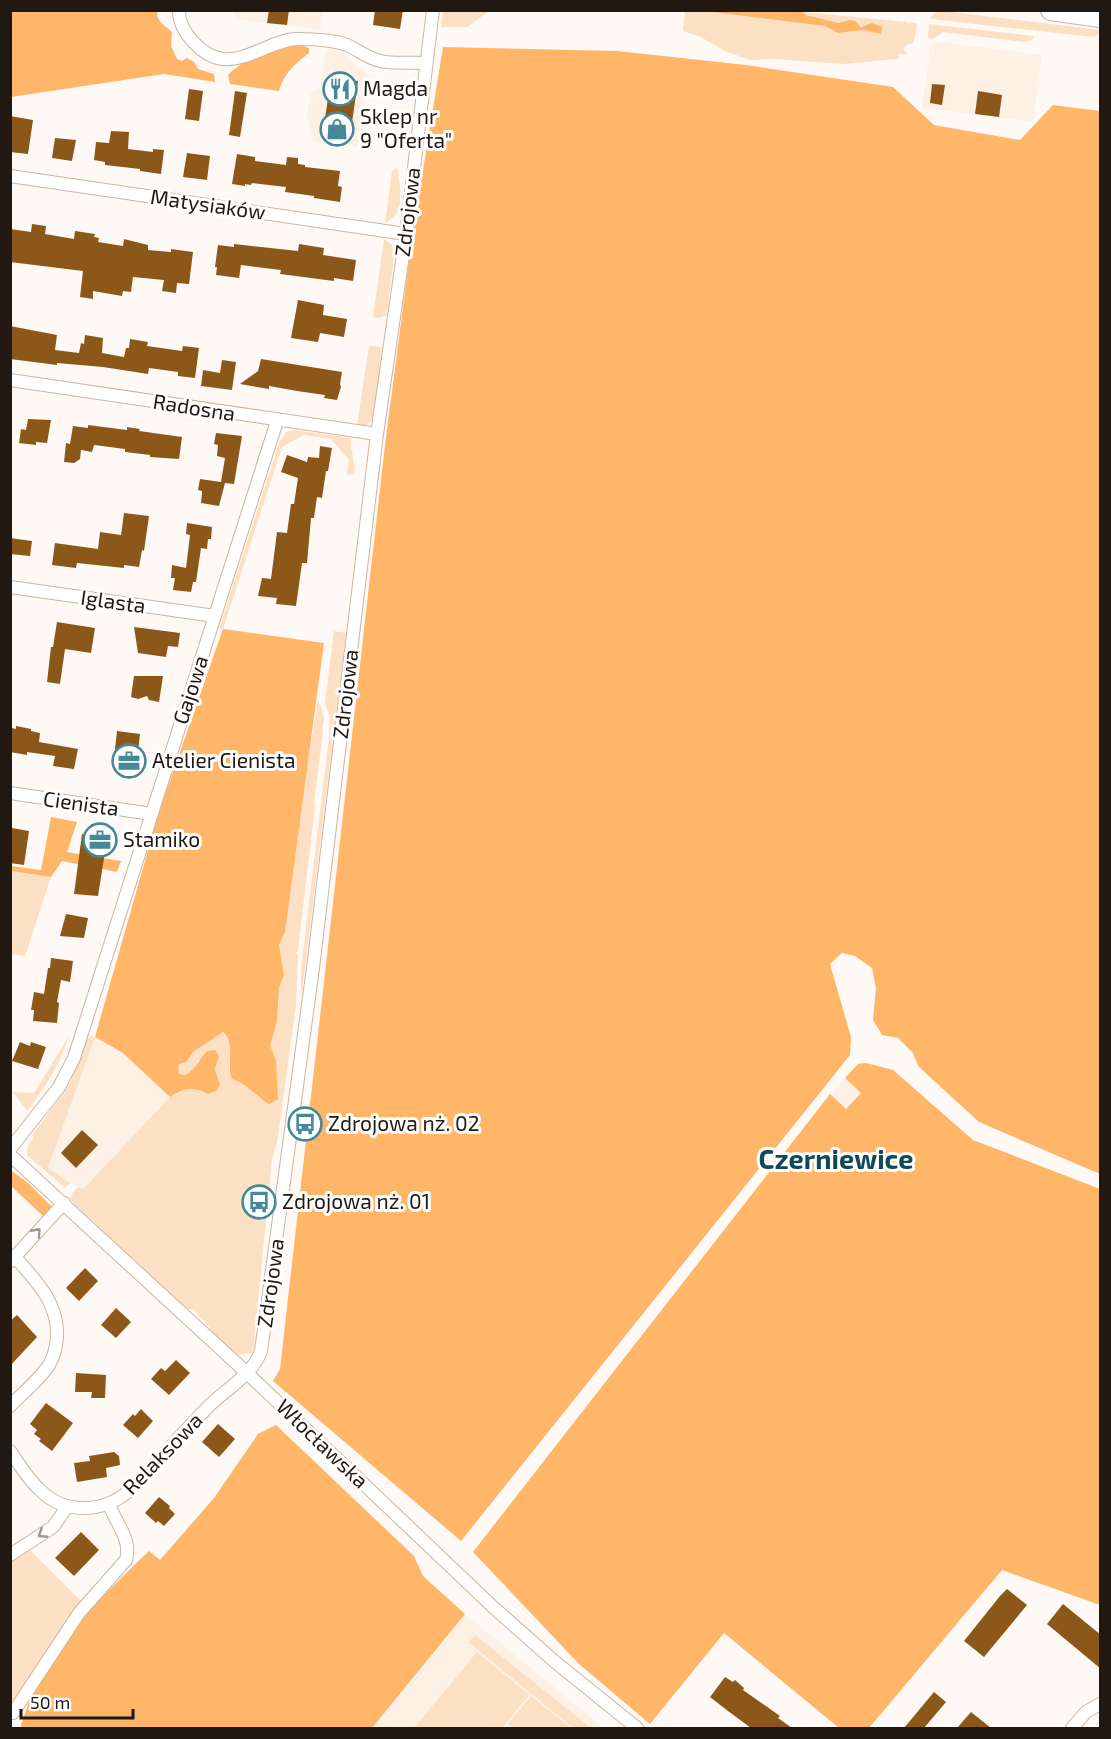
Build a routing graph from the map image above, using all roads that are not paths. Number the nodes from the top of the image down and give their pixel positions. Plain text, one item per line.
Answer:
1 (179, 10) edge
2 (433, 10) edge
3 (1051, 10) edge
4 (1101, 17) edge
5 (426, 63) junction
6 (10, 176) edge
7 (406, 234) junction
8 (10, 380) edge
9 (277, 421) junction
10 (377, 434) junction
11 (10, 587) edge
12 (214, 616) junction
13 (10, 793) edge
14 (152, 814) junction
15 (10, 1149) edge
16 (10, 1155) edge
17 (64, 1203) junction
18 (13, 1260) edge
19 (247, 1373) junction
20 (10, 1406) edge
21 (10, 1451) edge
22 (109, 1504) junction
23 (67, 1507) junction
24 (10, 1555) edge
25 (1101, 1704) edge
26 (12, 1713) dead end
27 (637, 1728) edge
28 (1072, 1728) edge

1 - 5 street
2 - 5 street, Zdrojowa
3 - 4 main road
5 - 7 street, Zdrojowa
6 - 7 street, Matysiaków
7 - 10 street, Zdrojowa
8 - 9 street, Radosna
9 - 10 street, Radosna
9 - 12 street, Gajowa
10 - 19 street, Zdrojowa
11 - 12 street, Iglasta
12 - 14 street, Gajowa
13 - 14 street, Cienista
14 - 15 street, Gajowa
16 - 17 street, Włocławska
18 -> 17 street
17 - 19 street, Włocławska
18 - 20 street
19 - 22 street, Relaksowa
19 - 27 street, Włocławska
21 - 23 street
22 - 23 street, Relaksowa
22 - 26 street
23 -> 24 street
25 - 28 street

